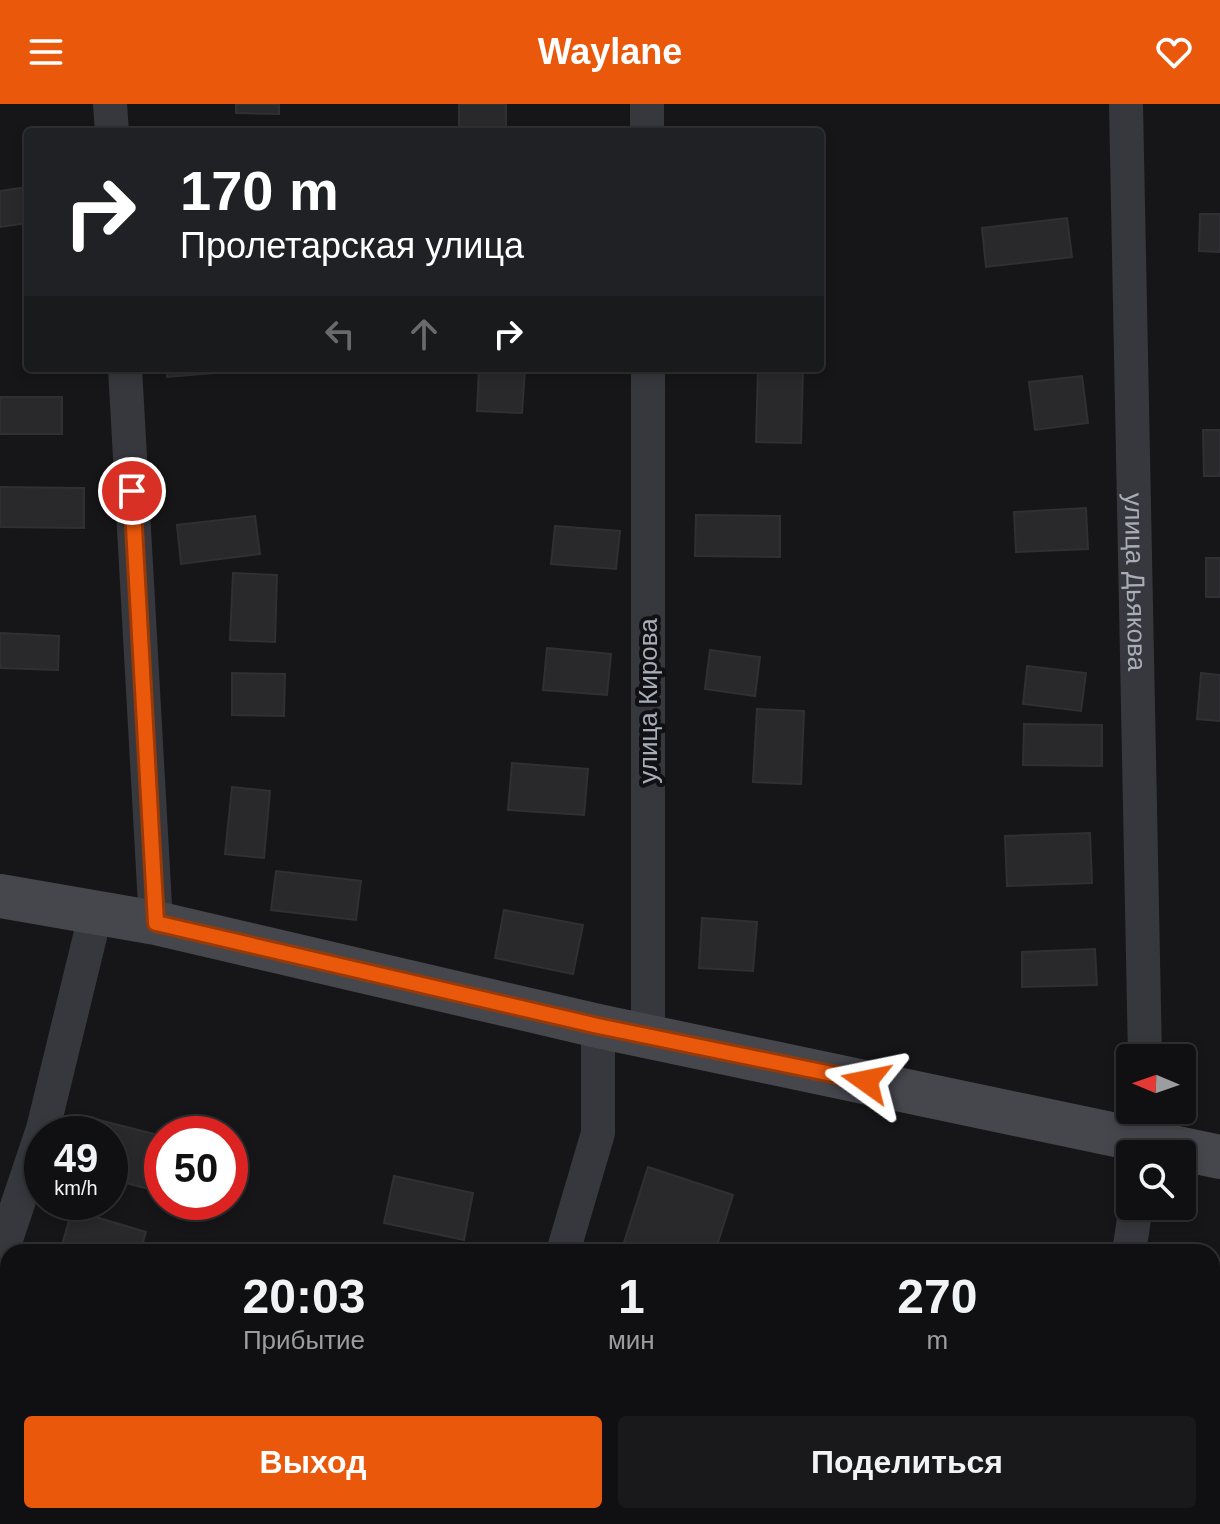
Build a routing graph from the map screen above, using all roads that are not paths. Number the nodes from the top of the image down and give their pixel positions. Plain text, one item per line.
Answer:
1 (110, 104) edge
2 (647, 104) edge
3 (1126, 104) edge
4 (112, 128) edge
5 (647, 128) edge
6 (125, 372) edge
7 (648, 372) edge
8 (0, 896) edge
9 (95, 916) junction
10 (156, 923) junction
11 (598, 1026) junction
12 (648, 1034) junction
13 (1145, 1044) edge
14 (1146, 1135) edge
15 (1220, 1157) edge
16 (1134, 1220) edge
17 (4, 1244) edge
18 (565, 1244) edge
19 (1130, 1244) edge

1 - 4 street
2 - 5 street
3 - 13 street, улица Дьякова
6 - 10 street
7 - 12 street, улица Кирова
8 - 9 main road
9 - 10 main road
9 - 17 street
10 - 11 main road
11 - 12 main road
11 - 18 street
12 - 14 main road
14 - 15 main road
16 - 19 street

